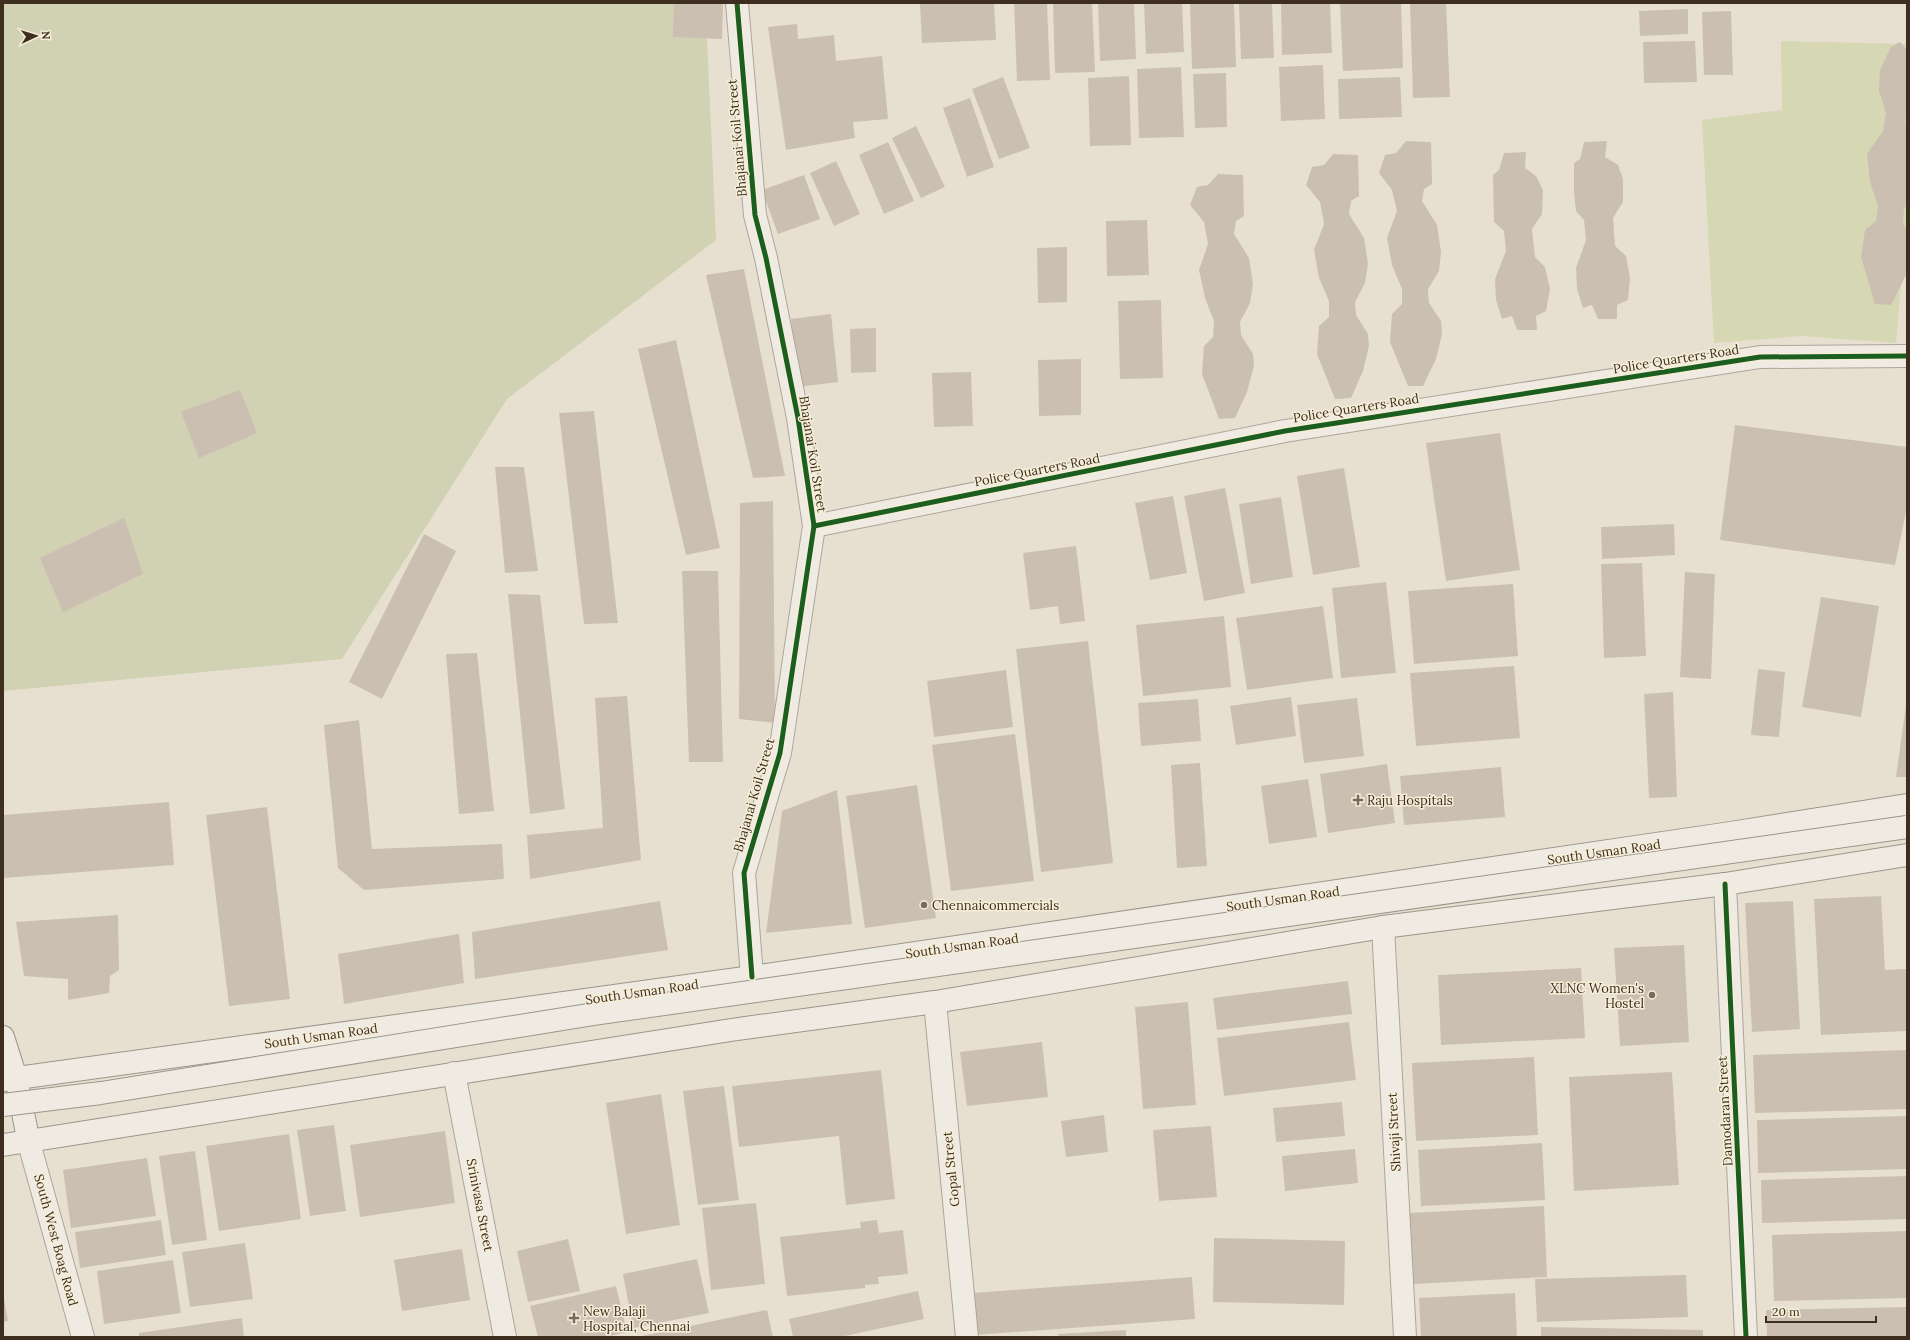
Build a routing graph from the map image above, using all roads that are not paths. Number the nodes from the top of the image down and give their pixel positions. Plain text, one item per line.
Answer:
1 (737, 3) edge
2 (1907, 356) edge
3 (814, 526) junction
4 (1907, 804) edge
5 (1907, 827) edge
6 (1907, 855) edge
7 (1725, 884) junction
8 (1383, 927) junction
9 (752, 977) junction
10 (935, 1002) junction
11 (3, 1037) edge
12 (454, 1073) junction
13 (10, 1079) edge
14 (3, 1105) edge
15 (29, 1143) junction
16 (3, 1146) edge
17 (83, 1337) edge
18 (505, 1337) edge
19 (967, 1337) edge
20 (1405, 1337) edge
21 (1746, 1337) edge

1 - 3 main road, Bhajanai Koil Street
2 - 3 main road, Police Quarters Road
3 - 9 main road, Bhajanai Koil Street
4 - 9 main road, South Usman Road
5 - 14 main road, bridge
6 - 7 main road
7 - 8 main road
7 - 21 main road, Damodaran Street
8 - 10 main road
8 - 20 main road, Shivaji Street
9 - 13 main road, South Usman Road
10 - 12 main road
10 - 19 main road, Gopal Street
11 - 13 main road, South West Boag Road
12 - 15 main road
12 - 18 main road, Srinivasa Street
13 - 15 main road, South West Boag Road
15 - 16 main road
15 - 17 main road, South West Boag Road

